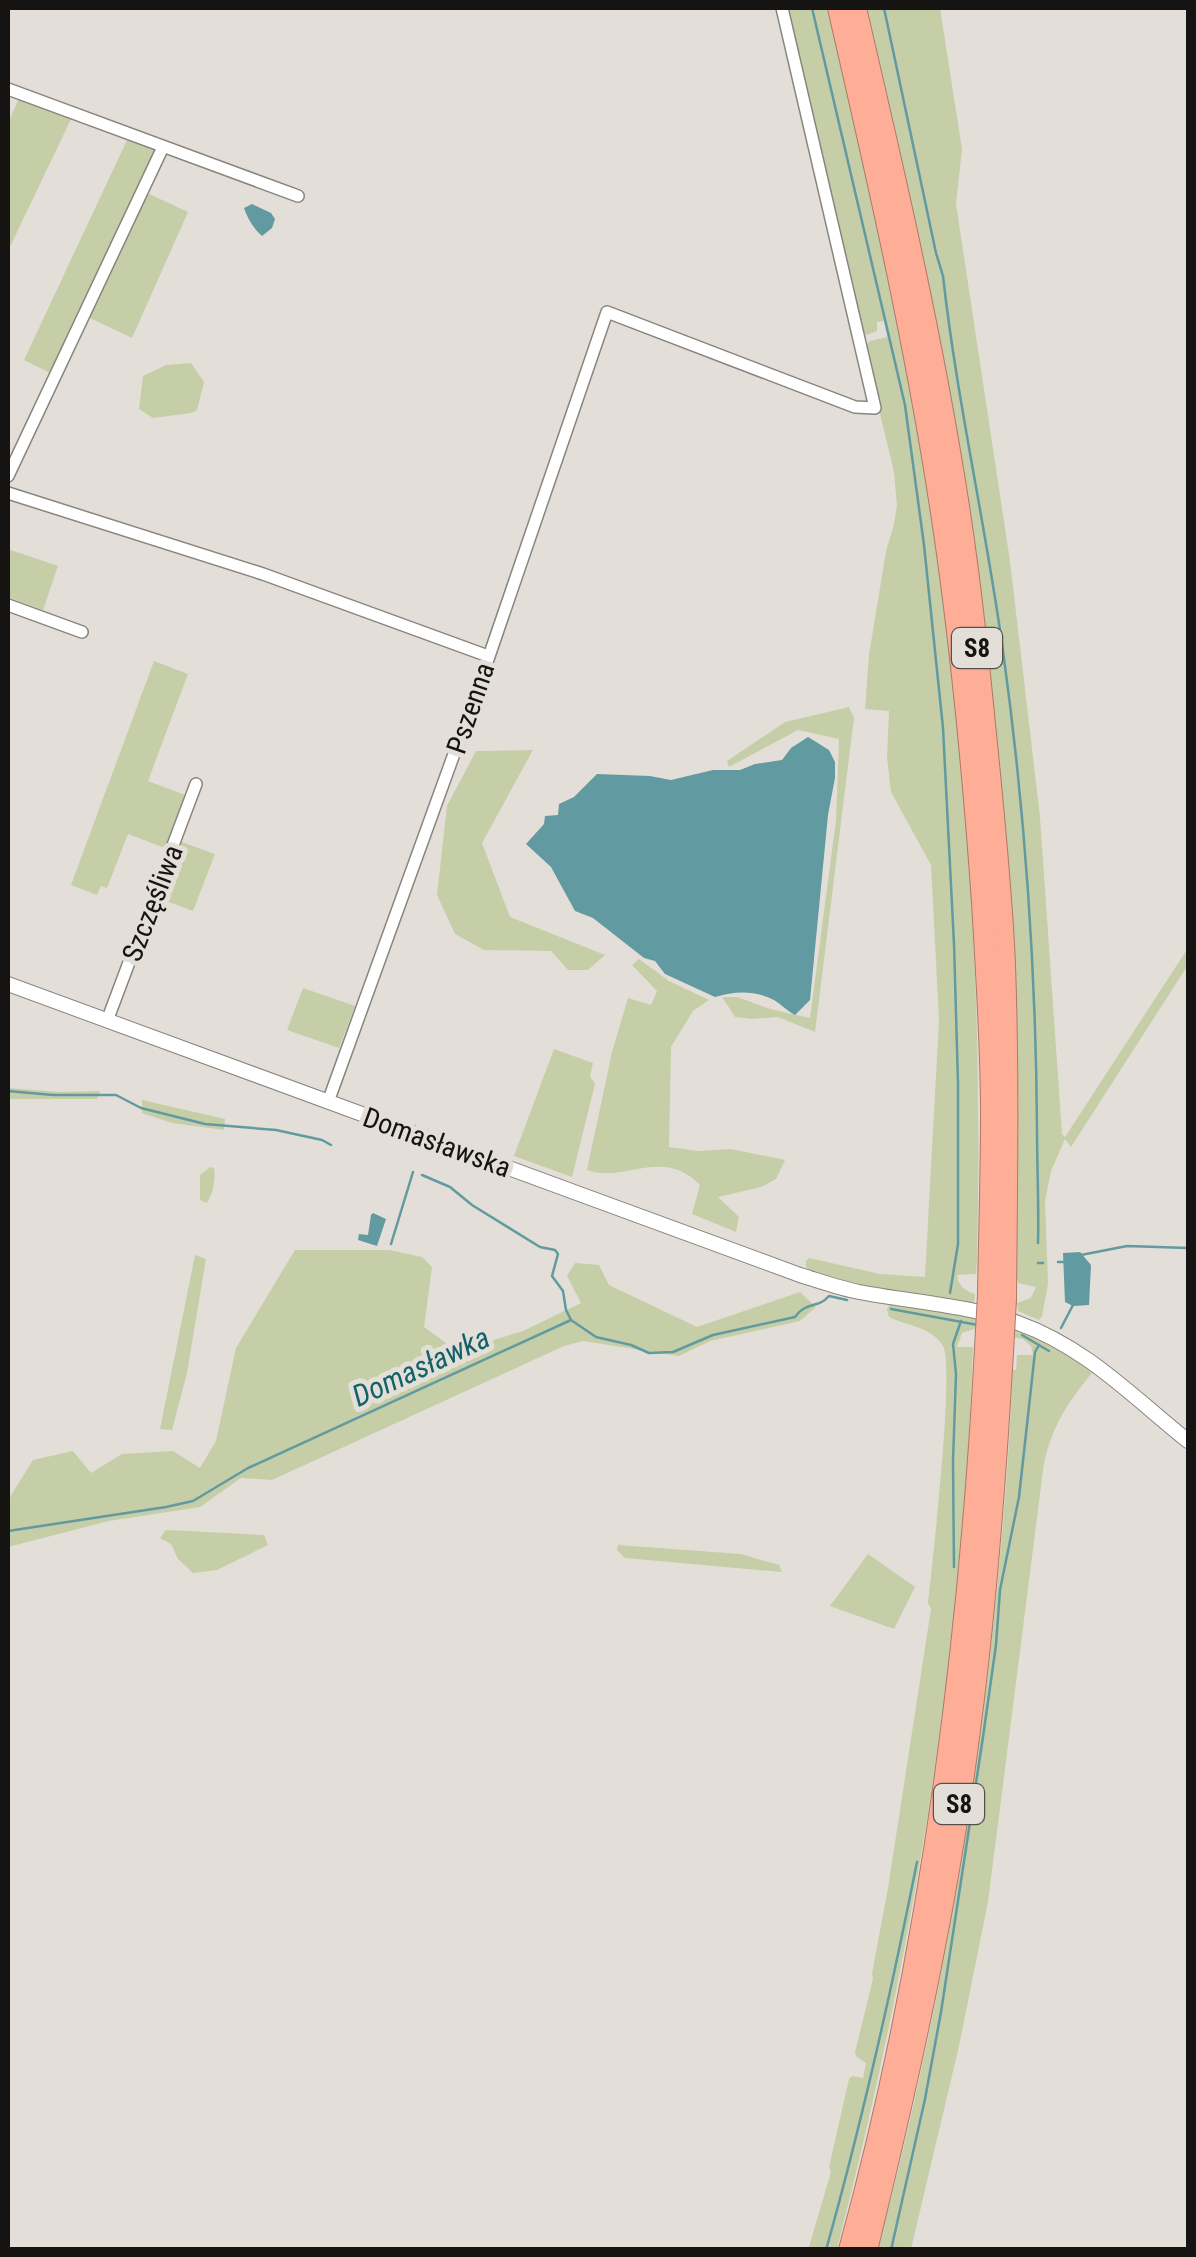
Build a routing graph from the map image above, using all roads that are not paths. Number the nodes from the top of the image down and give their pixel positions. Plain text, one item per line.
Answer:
1 (782, 8) edge
2 (838, 8) edge
3 (856, 8) edge
4 (8, 88) edge
5 (163, 146) junction
6 (298, 196) dead end
7 (8, 476) edge
8 (8, 493) edge
9 (8, 605) edge
10 (82, 632) dead end
11 (488, 656) junction
12 (196, 784) dead end
13 (8, 984) edge
14 (107, 1021) junction
15 (328, 1102) junction
16 (997, 1297) junction
17 (994, 1350) junction
18 (1188, 1441) edge
19 (849, 2250) edge
20 (867, 2250) edge

1 - 11 street, Pszenna
2 - 16 highway, S8
3 - 16 highway, S8
4 - 5 street
5 - 6 street
5 - 7 street
8 - 11 street
9 - 10 street
11 - 15 street, Pszenna
12 - 14 street, Szczęśliwa
13 - 14 street, Domasławska
14 - 15 street, Domasławska
15 - 18 street, Domasławska
16 - 17 highway, S8, bridge
17 - 19 highway, S8
17 - 20 highway, S8

